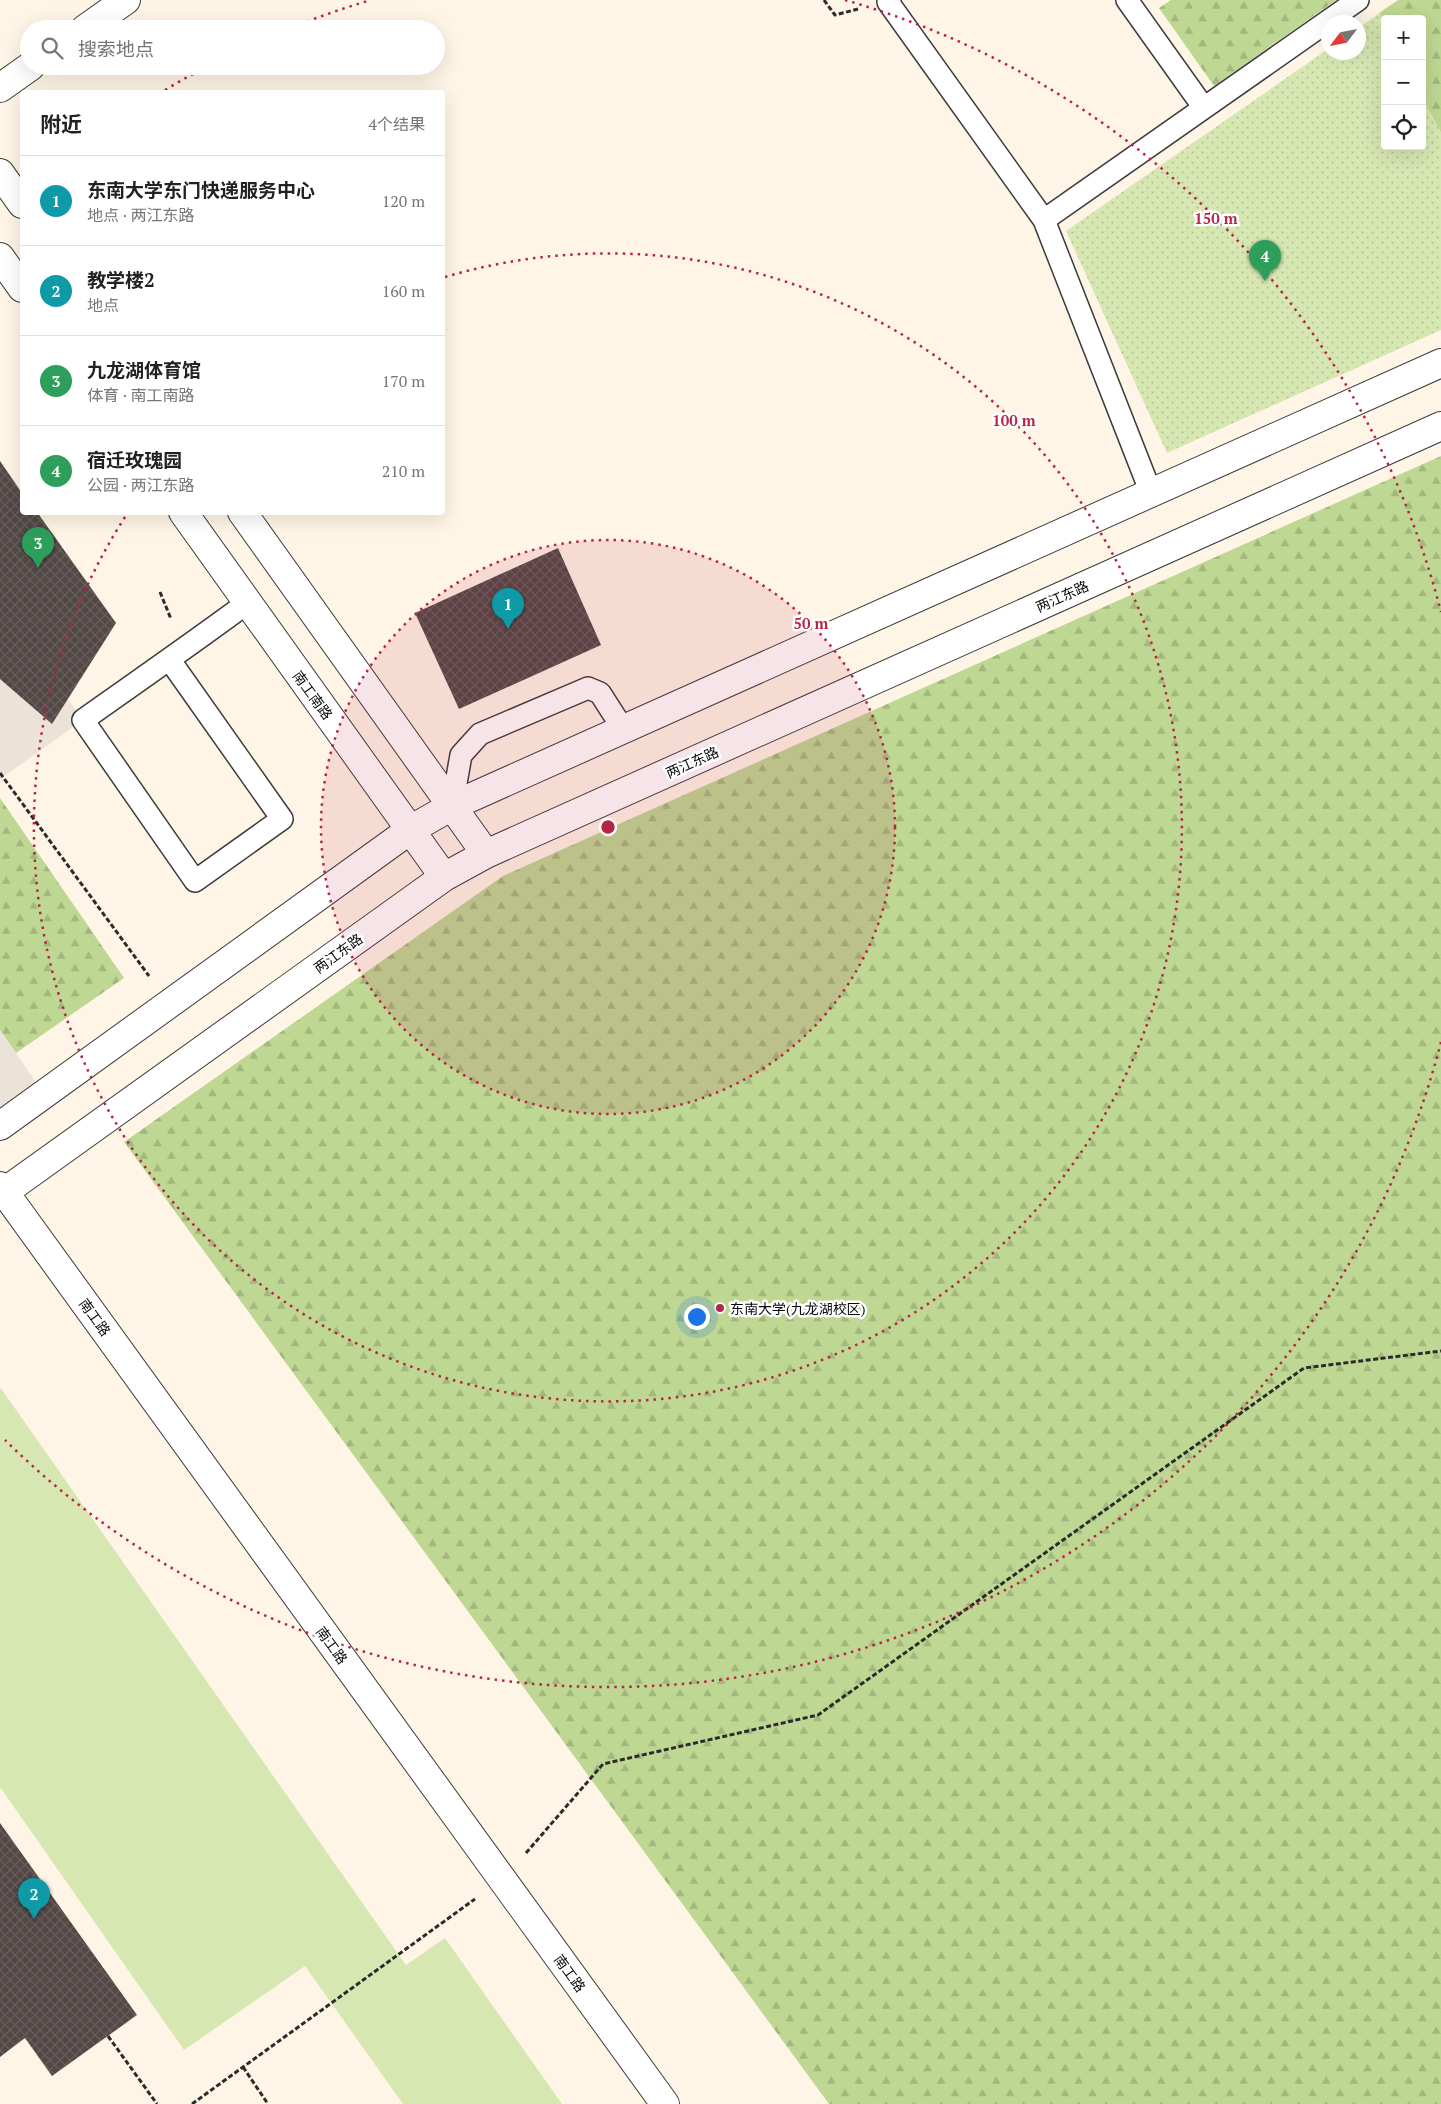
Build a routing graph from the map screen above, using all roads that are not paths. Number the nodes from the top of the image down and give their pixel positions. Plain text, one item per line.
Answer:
1 (126, 0) edge
2 (1127, 0) edge
3 (1358, 0) edge
4 (889, 1) edge
5 (98, 20) edge
6 (20, 74) edge
7 (0, 88) edge
8 (1204, 108) junction
9 (0, 173) edge
10 (20, 201) edge
11 (1044, 220) junction
12 (0, 256) edge
13 (20, 285) edge
14 (1441, 363) edge
15 (1441, 426) edge
16 (1150, 493) junction
17 (185, 515) edge
18 (244, 515) edge
19 (247, 603) junction
20 (168, 659) junction
21 (623, 729) junction
22 (452, 806) junction
23 (410, 830) junction
24 (486, 854) junction
25 (444, 878) junction
26 (0, 1126) edge
27 (2, 1191) edge
28 (665, 2104) edge

1 - 5 street
2 - 8 lane
3 - 8 lane
4 - 11 lane
6 - 7 street
8 - 11 lane
9 - 10 street
11 - 16 lane
12 - 13 street
14 - 16 street
15 - 24 street, 两江东路
16 - 21 street
17 - 19 street, 南工南路
18 - 22 street
19 - 20 lane
19 - 23 street, 南工南路
20 - 20 lane
21 - 22 street
21 - 22 lane
22 - 23 street
22 - 24 street
23 - 25 street, 南工南路
23 - 26 street
24 - 25 street, 两江东路
25 - 27 street, 两江东路
27 - 28 street, 南工路

